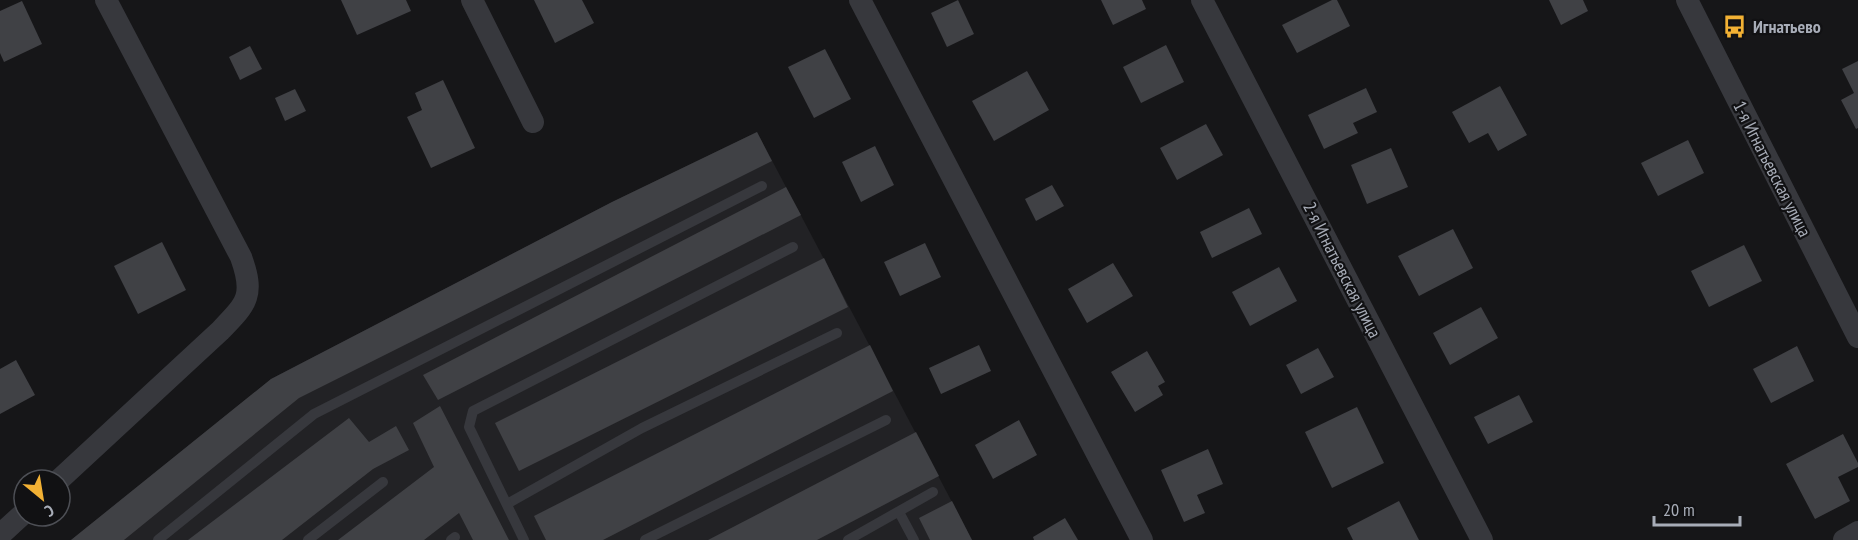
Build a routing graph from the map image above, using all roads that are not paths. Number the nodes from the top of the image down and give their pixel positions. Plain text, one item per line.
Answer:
1 (106, 0) edge
2 (472, 0) edge
3 (860, 0) edge
4 (1202, 0) edge
5 (1687, 0) edge
6 (533, 122) dead end
7 (762, 186) dead end
8 (793, 247) dead end
9 (837, 333) dead end
10 (1858, 338) edge
11 (886, 420) dead end
12 (72, 468) edge
13 (383, 482) dead end
14 (933, 492) dead end
15 (507, 504) junction
16 (899, 512) junction
17 (12, 524) edge
18 (1858, 532) edge
19 (0, 535) edge
20 (158, 540) edge
21 (308, 540) edge
22 (524, 540) edge
23 (645, 540) edge
24 (848, 540) edge
25 (914, 540) edge
26 (1142, 540) edge
27 (1482, 540) edge
28 (1844, 540) edge

1 - 12 street
2 - 6 street
3 - 26 street
4 - 27 street, 2-я Игнатьевская улица
5 - 10 street, 1-я Игнатьевская улица
7 - 20 lane
8 - 15 lane
9 - 15 lane
11 - 23 lane
13 - 21 lane
14 - 16 lane
15 - 22 lane
16 - 24 lane
16 - 25 lane
17 - 19 street
18 - 28 street

